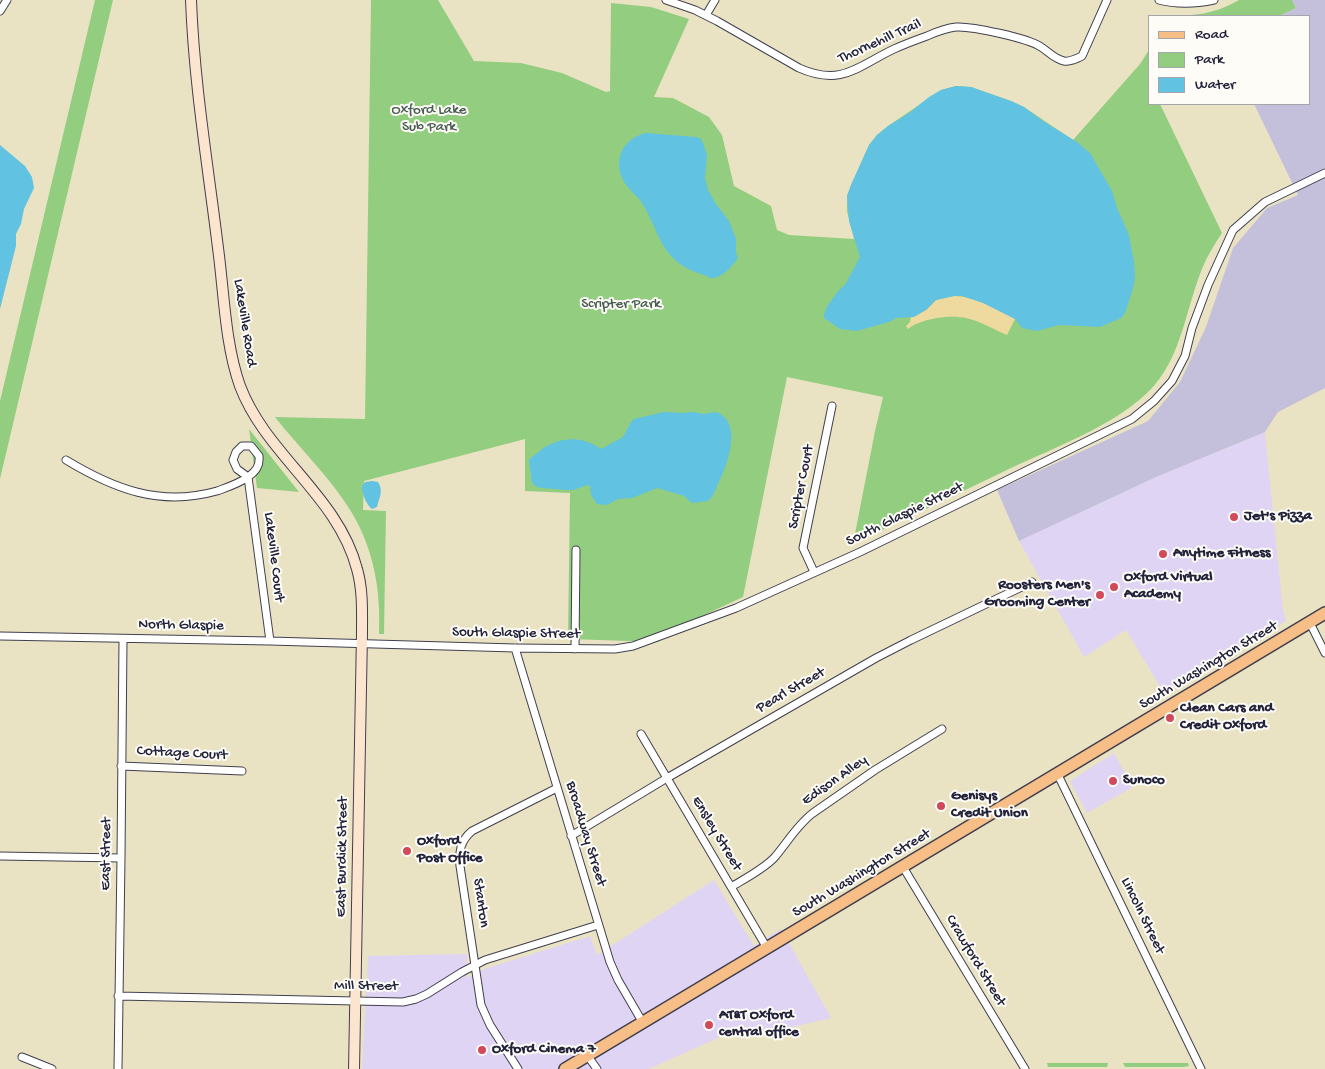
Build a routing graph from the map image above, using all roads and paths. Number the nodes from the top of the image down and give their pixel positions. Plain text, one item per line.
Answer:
1 (7, 0) edge
2 (191, 0) edge
3 (666, 0) edge
4 (715, 0) edge
5 (1107, 0) edge
6 (1159, 0) edge
7 (1214, 0) edge
8 (0, 11) edge
9 (706, 15) junction
10 (1325, 173) edge
11 (832, 406) dead end
12 (66, 460) dead end
13 (248, 477) junction
14 (576, 550) dead end
15 (814, 572) junction
16 (1032, 582) dead end
17 (1325, 613) edge
18 (1306, 625) junction
19 (0, 636) edge
20 (123, 639) junction
21 (270, 641) junction
22 (362, 645) junction
23 (516, 648) junction
24 (575, 649) junction
25 (1325, 653) edge
26 (942, 728) dead end
27 (641, 734) dead end
28 (121, 766) junction
29 (242, 771) dead end
30 (1058, 775) junction
31 (667, 778) junction
32 (557, 788) junction
33 (571, 836) junction
34 (0, 856) edge
35 (121, 858) junction
36 (903, 867) junction
37 (731, 887) junction
38 (598, 924) junction
39 (767, 948) junction
40 (475, 965) junction
41 (118, 996) junction
42 (356, 1002) junction
43 (643, 1023) junction
44 (587, 1055) junction
45 (22, 1057) dead end
46 (52, 1069) edge
47 (118, 1069) edge
48 (354, 1069) edge
49 (518, 1069) edge
50 (565, 1069) edge
51 (597, 1069) edge
52 (1025, 1069) edge
53 (1201, 1069) edge

1 - 8 street
2 - 22 main road, Lakeville Road
3 - 9 street, Thornehill Trail
4 - 9 street
5 - 9 street, Thornehill Trail
6 - 7 street
10 - 15 street, South Glaspie Street
11 - 15 street, Scripter Court
12 - 13 street
13 - 13 street
13 - 21 street, Lakeville Court
14 - 24 street
15 - 24 street, South Glaspie Street
16 - 31 street, Pearl Street
17 - 18 main road, South Washington Street
18 - 25 street
18 - 30 main road, South Washington Street
19 - 20 street, North Glaspie
20 - 21 street, North Glaspie
20 - 28 street, East Street
21 - 22 street, North Glaspie
22 - 23 street, South Glaspie Street
22 - 42 main road, East Burdick Street
23 - 24 street, South Glaspie Street
23 - 32 street, Broadway Street
26 - 37 street, Edison Alley
27 - 31 street, Ensley Street
28 - 29 street, Cottage Court
28 - 35 street, East Street
30 - 36 main road, South Washington Street
30 - 53 street, Lincoln Street
31 - 33 street, Pearl Street
31 - 37 street, Ensley Street
32 - 33 street, Broadway Street
32 - 40 street, Stanton
33 - 38 street, Broadway Street
34 - 35 street
35 - 41 street, East Street
36 - 39 main road, South Washington Street
36 - 52 street, Crawford Street
37 - 39 street, Ensley Street
38 - 40 street, Mill Street
38 - 43 street, Broadway Street
39 - 43 main road, South Washington Street
40 - 42 street, Mill Street
40 - 49 street, Stanton
41 - 42 street, Mill Street
41 - 47 street, East Street
42 - 48 main road, East Burdick Street
43 - 44 main road, South Washington Street
44 - 50 main road, South Washington Street
44 - 51 street
45 - 46 street

